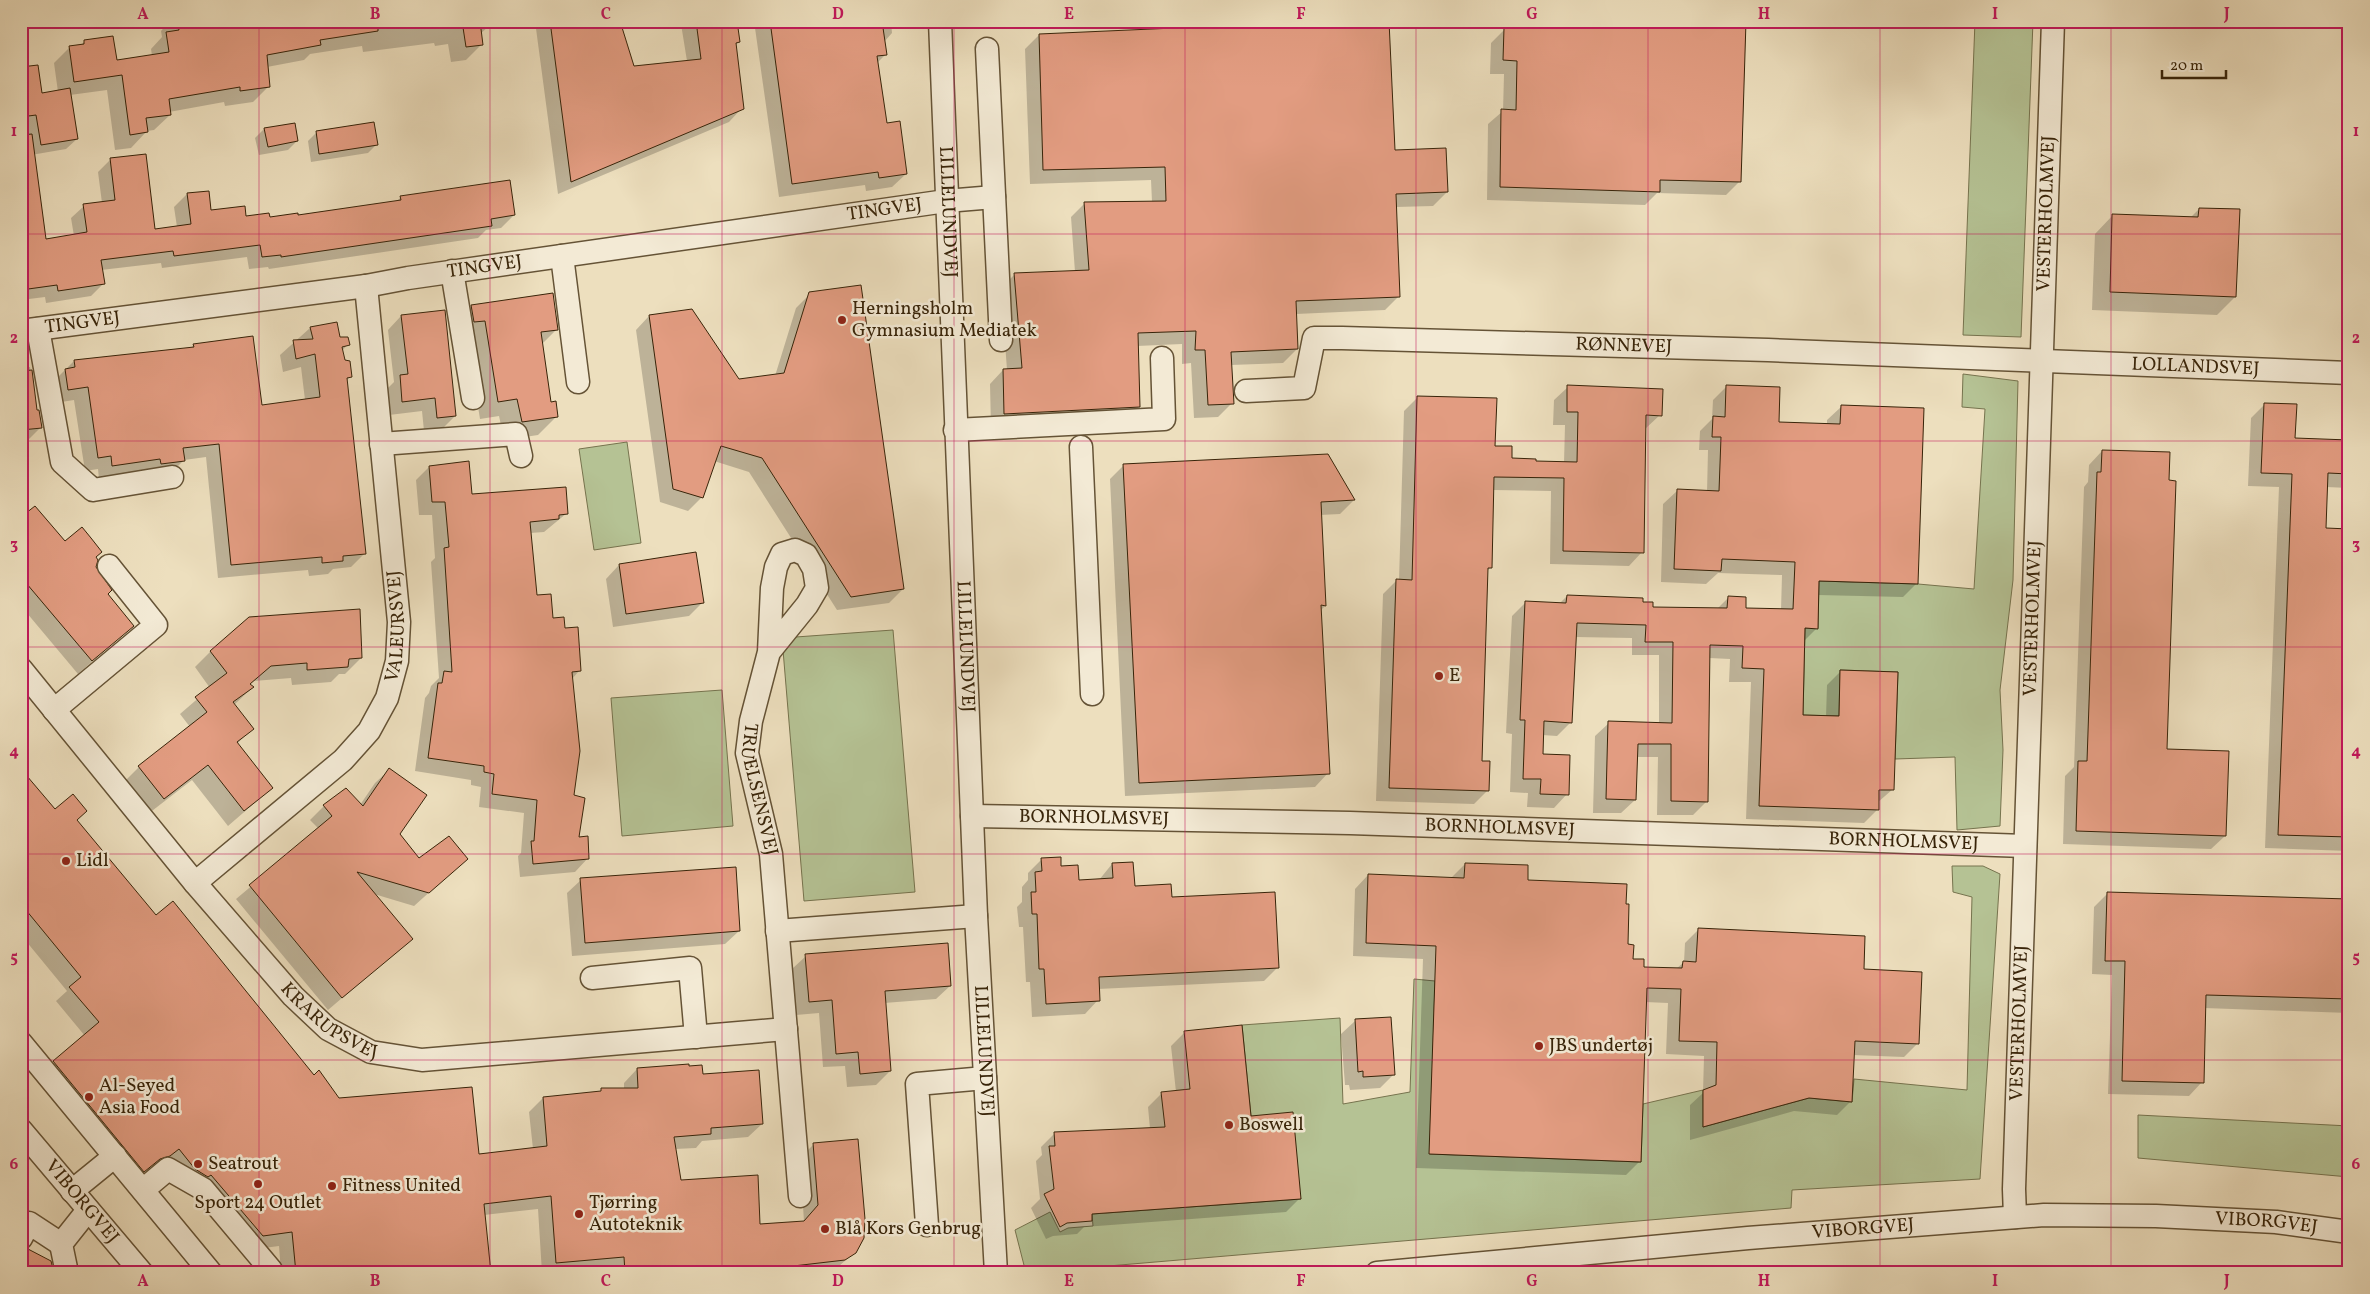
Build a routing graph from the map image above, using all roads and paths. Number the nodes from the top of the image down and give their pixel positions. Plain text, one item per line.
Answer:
1 (940, 21) edge
2 (2053, 21) edge
3 (988, 49) dead end
4 (994, 197) junction
5 (946, 201) junction
6 (562, 256) junction
7 (452, 271) junction
8 (366, 286) junction
9 (29, 330) edge
10 (1001, 340) dead end
11 (1162, 358) dead end
12 (2042, 362) junction
13 (2349, 373) edge
14 (578, 382) dead end
15 (1246, 391) dead end
16 (473, 398) dead end
17 (955, 430) junction
18 (381, 444) junction
19 (1081, 447) dead end
20 (521, 456) dead end
21 (172, 477) dead end
22 (109, 566) dead end
23 (769, 652) junction
24 (24, 679) edge
25 (1092, 694) dead end
26 (54, 710) junction
27 (972, 816) junction
28 (2025, 846) junction
29 (195, 883) junction
30 (976, 916) junction
31 (778, 931) junction
32 (592, 978) dead end
33 (786, 1029) junction
34 (696, 1037) junction
35 (21, 1043) edge
36 (986, 1078) junction
37 (21, 1130) edge
38 (115, 1156) junction
39 (143, 1190) junction
40 (72, 1191) junction
41 (800, 1196) dead end
42 (88, 1210) junction
43 (2015, 1217) junction
44 (927, 1225) dead end
45 (2349, 1232) edge
46 (21, 1238) edge
47 (61, 1244) junction
48 (131, 1269) edge
49 (67, 1273) edge
50 (211, 1273) edge
51 (270, 1273) edge
52 (996, 1273) edge
53 (1377, 1273) edge

1 - 5 street, LILLELUNDVEJ
2 - 12 street, VESTERHOLMVEJ
3 - 4 street
4 - 5 street, TINGVEJ
4 - 10 street
5 - 6 street, TINGVEJ
5 - 17 street, LILLELUNDVEJ
6 - 7 street, TINGVEJ
6 - 14 street
7 - 8 street, TINGVEJ
7 - 16 street
8 - 9 street, TINGVEJ
8 - 18 street, VALEURSVEJ
9 - 21 street
11 - 17 street
12 - 13 street, LOLLANDSVEJ
12 - 15 street, RØNNEVEJ
12 - 28 street, VESTERHOLMVEJ
17 - 27 street, LILLELUNDVEJ
18 - 20 street
18 - 29 street, VALEURSVEJ
19 - 25 street
22 - 26 street
23 - 23 street, TRUELSENSVEJ
23 - 31 street, TRUELSENSVEJ
24 - 26 street, KRARUPSVEJ
26 - 29 street, KRARUPSVEJ
27 - 28 street, BORNHOLMSVEJ
27 - 30 street, LILLELUNDVEJ
28 - 43 street, VESTERHOLMVEJ
29 - 34 street, KRARUPSVEJ
30 - 31 street
30 - 36 street, LILLELUNDVEJ
31 - 33 street, TRUELSENSVEJ
32 - 34 street
33 - 34 street, KRARUPSVEJ
33 - 41 street, TRUELSENSVEJ
35 - 38 street
36 - 44 street
36 - 52 street, LILLELUNDVEJ
37 - 40 street, VIBORGVEJ
38 - 39 street
38 - 40 street
39 - 50 street
39 - 51 street
40 - 42 street, VIBORGVEJ
42 - 47 street
42 - 48 street, VIBORGVEJ
43 - 45 street, VIBORGVEJ
43 - 53 street, VIBORGVEJ
46 - 47 street
47 - 49 street

